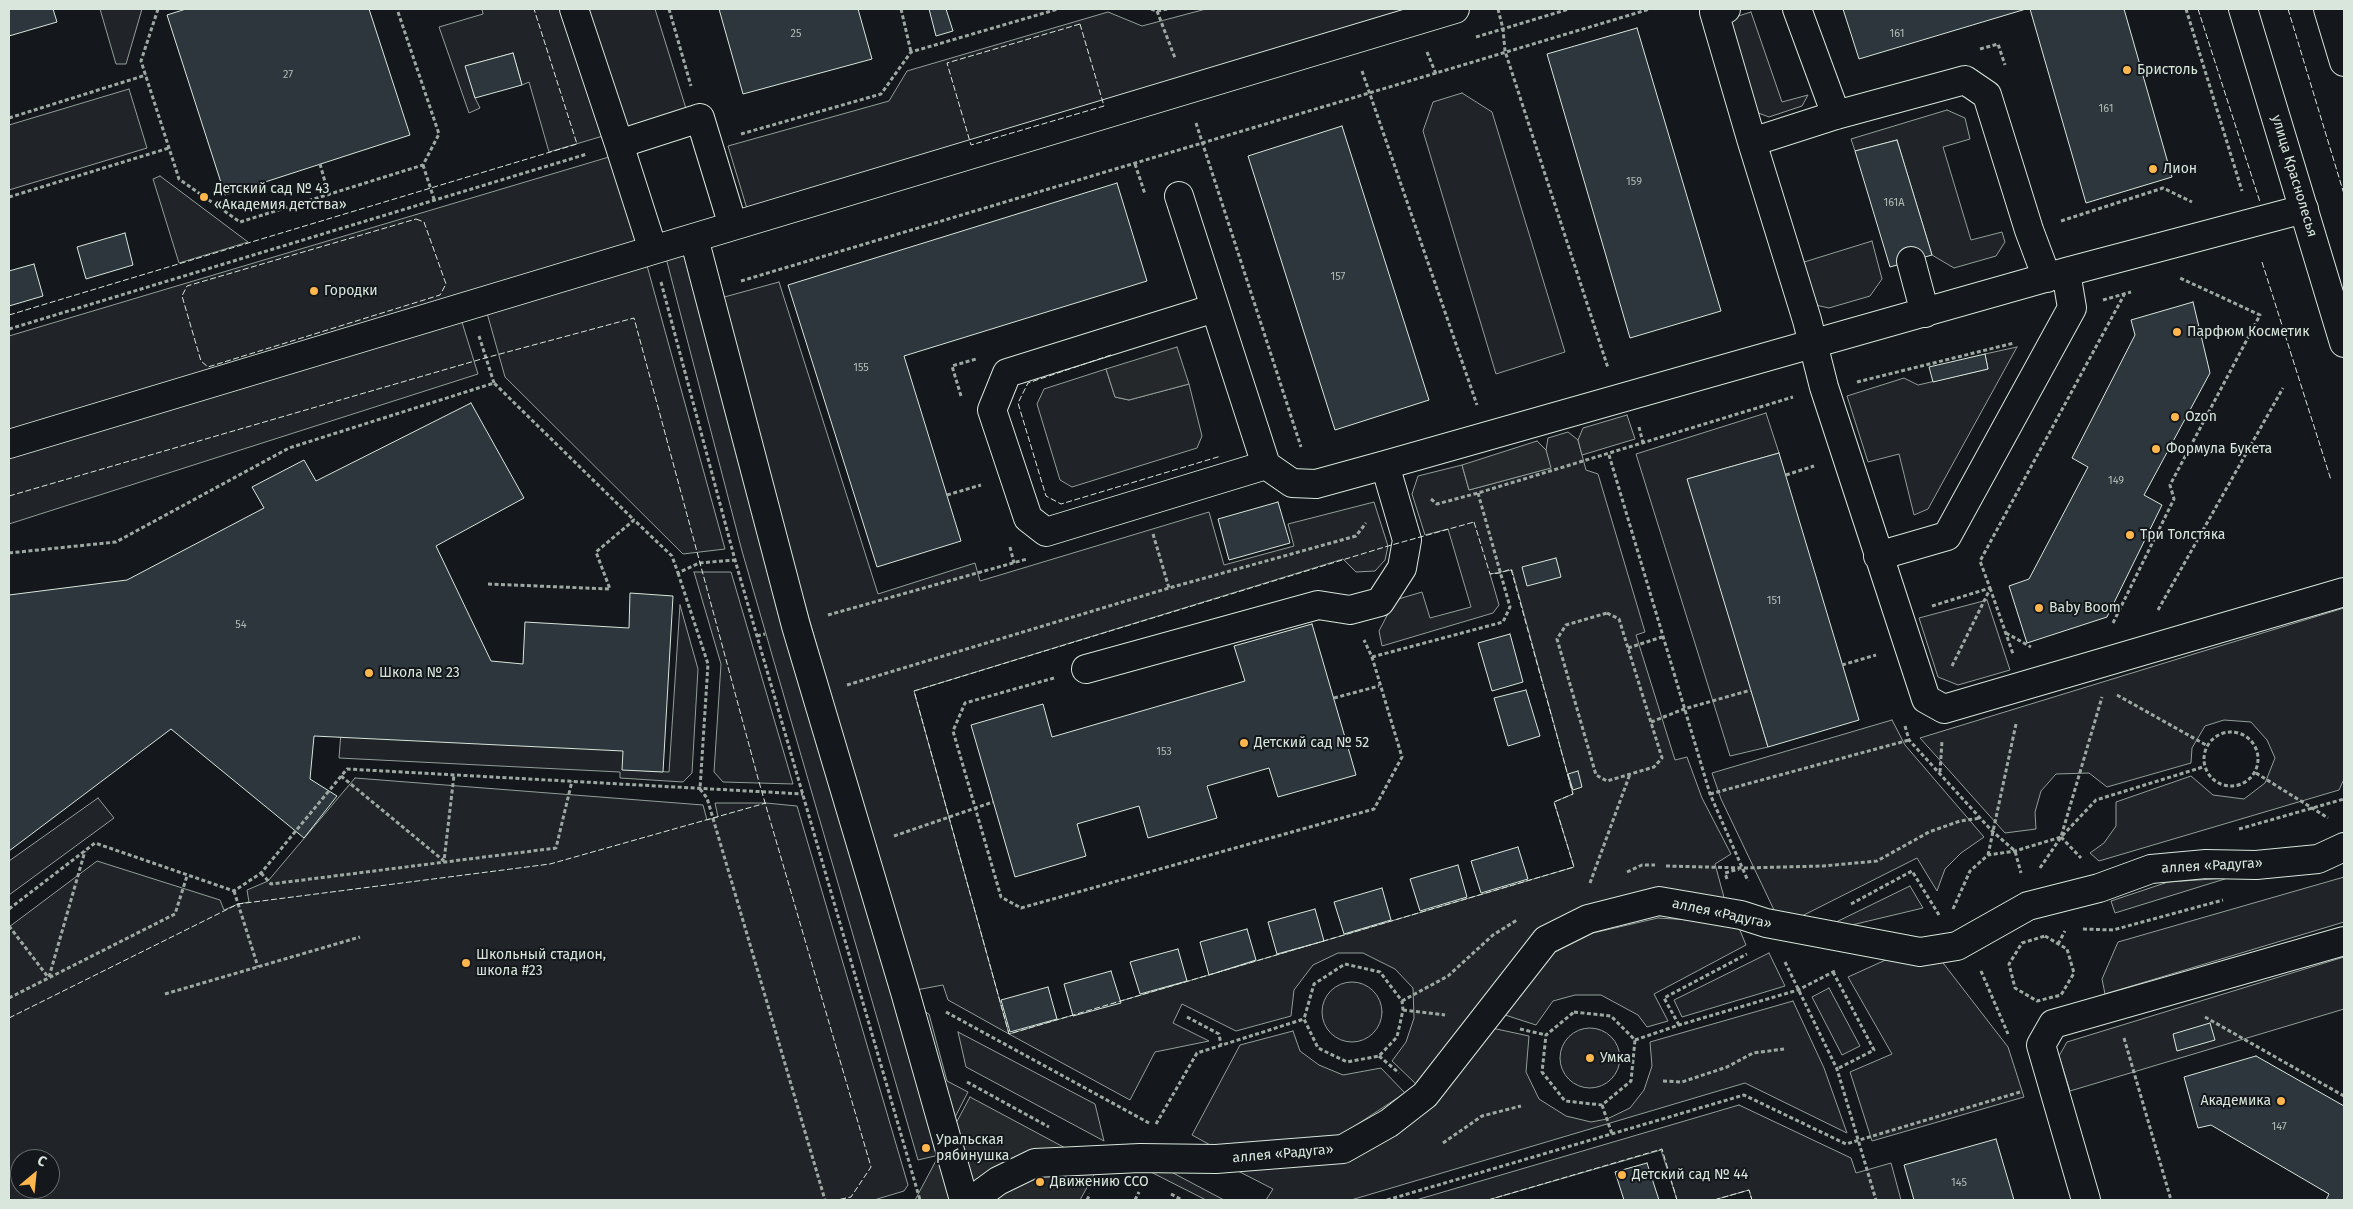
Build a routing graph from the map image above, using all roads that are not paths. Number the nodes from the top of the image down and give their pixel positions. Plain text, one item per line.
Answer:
1 (574, 9) edge
2 (1455, 9) edge
3 (1726, 9) edge
4 (1796, 9) edge
5 (2243, 9) edge
6 (2328, 9) edge
7 (2344, 62) edge
8 (1836, 115) junction
9 (1752, 142) junction
10 (619, 144) junction
11 (1179, 196) dead end
12 (2304, 209) junction
13 (733, 226) junction
14 (694, 238) junction
15 (653, 250) junction
16 (1911, 261) dead end
17 (2056, 275) junction
18 (1215, 308) junction
19 (1925, 313) junction
20 (1813, 343) junction
21 (2344, 343) edge
22 (9, 444) edge
23 (1266, 465) junction
24 (1388, 478) junction
25 (1878, 556) junction
26 (2344, 592) edge
27 (1086, 669) road end
28 (2344, 847) edge
29 (2344, 941) edge
30 (964, 1200) edge
31 (972, 1200) edge
32 (2086, 1200) edge

1 - 10 street
2 - 13 street
3 - 9 street
4 - 8 street
5 - 12 street, улица Краснолесья
6 - 7 street
8 - 9 street
8 - 17 street
9 - 20 street
10 - 13 street
10 - 15 street
11 - 18 street
12 - 17 street
12 - 21 street, улица Краснолесья
13 - 14 street
14 - 15 street
14 - 30 street
15 - 22 street
16 - 19 street
17 - 19 street
17 - 25 street
18 - 23 street
18 - 23 street
19 - 20 street
20 - 24 street
20 - 25 street
23 - 24 street
24 - 27 street
25 - 26 street
28 - 31 street, аллея «Радуга»
29 - 32 street

